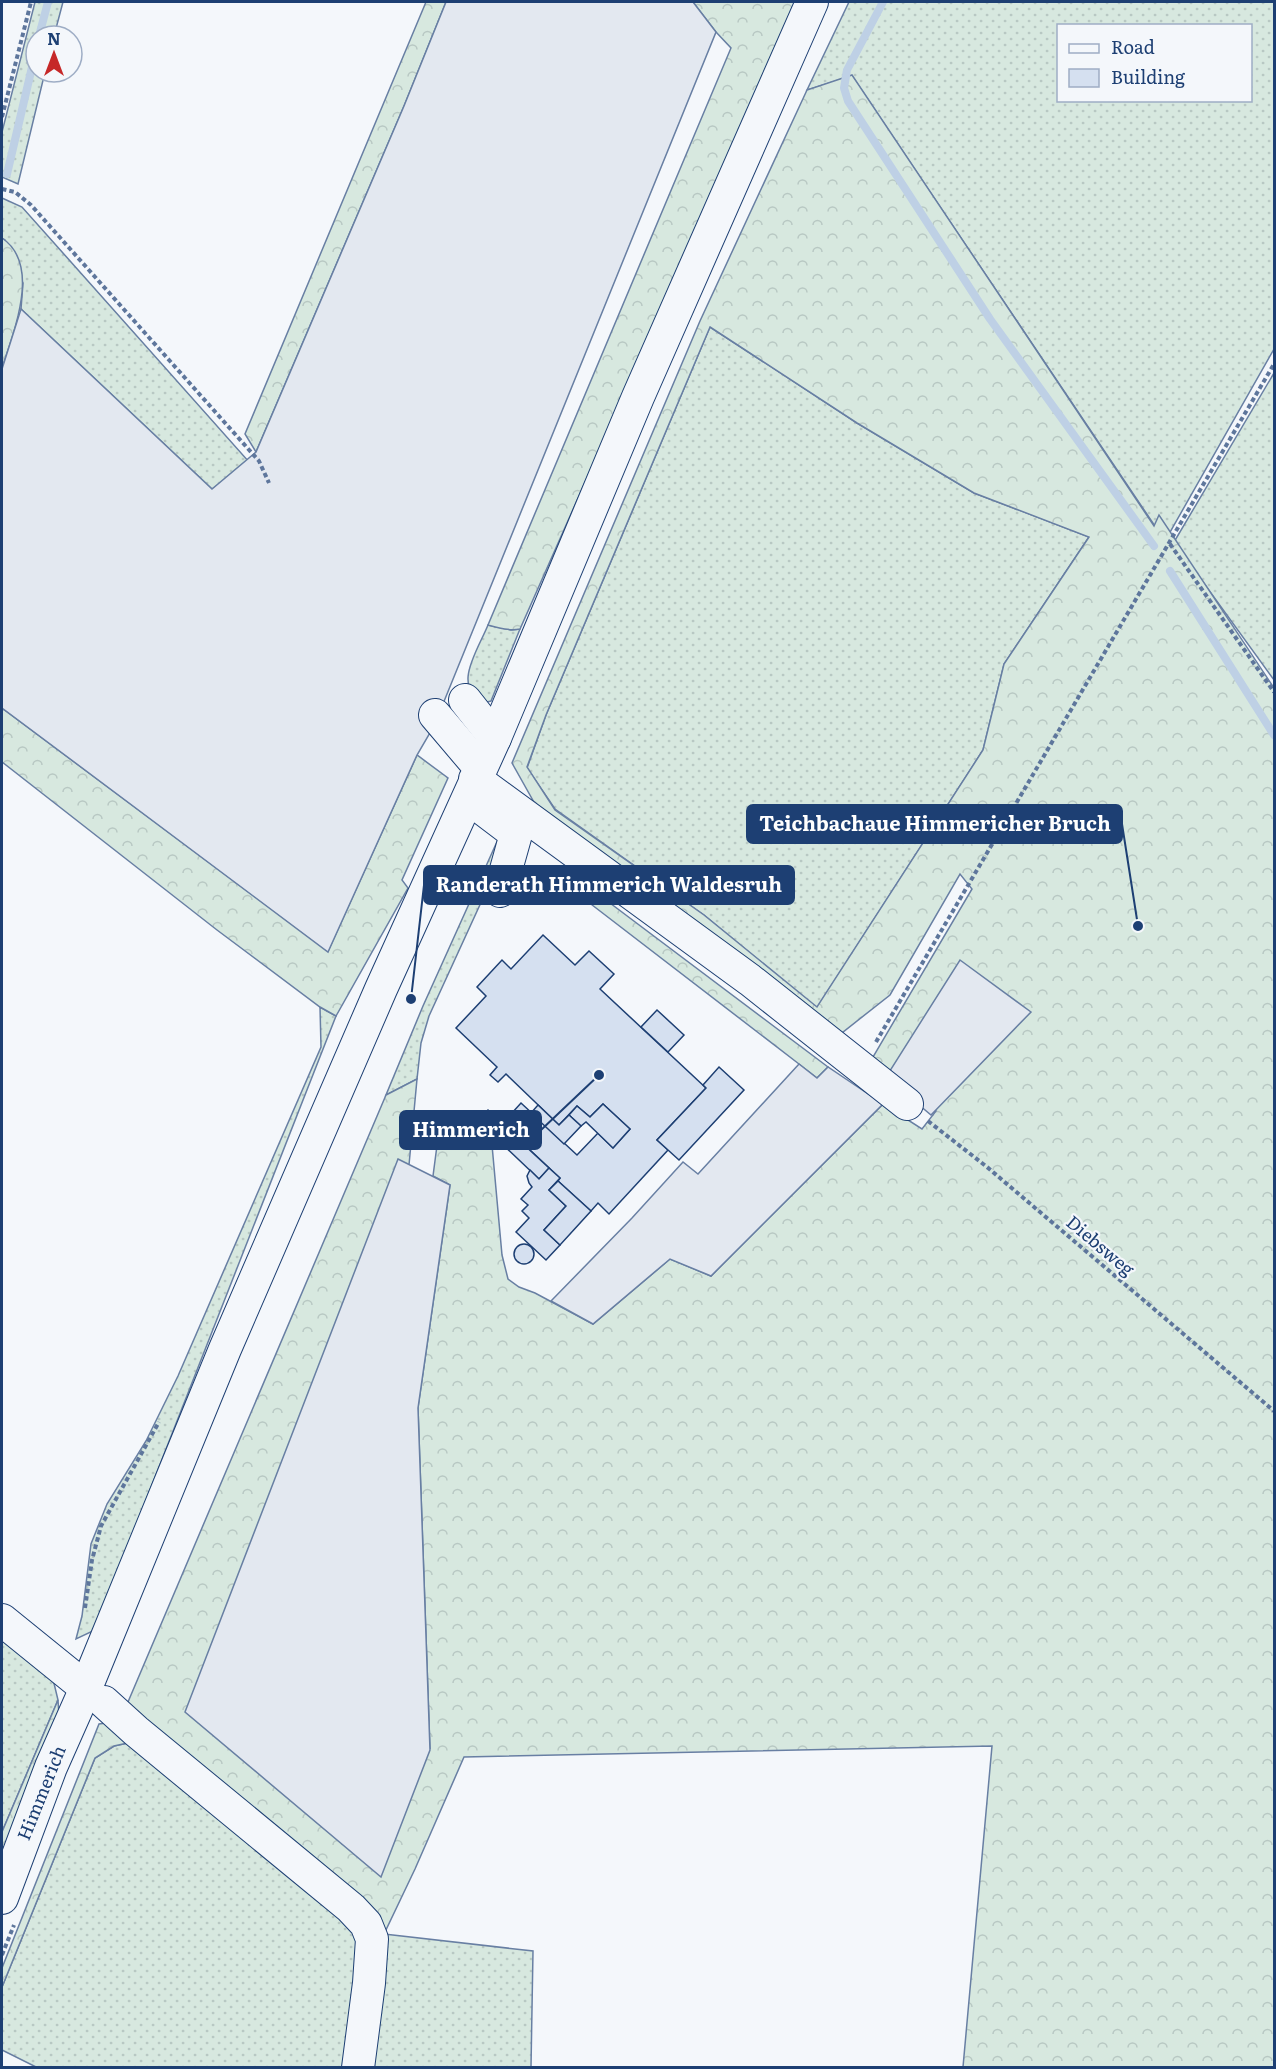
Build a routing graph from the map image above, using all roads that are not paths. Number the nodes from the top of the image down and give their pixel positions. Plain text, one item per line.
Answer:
1 (812, 2) edge
2 (465, 700) dead end
3 (435, 715) dead end
4 (495, 738) junction
5 (474, 782) junction
6 (500, 891) dead end
7 (907, 1104) road end
8 (2, 1620) edge
9 (95, 1695) junction
10 (2, 1898) edge
11 (358, 2067) edge

1 - 4 street, Himmerich
2 - 4 street
3 - 5 street
4 - 5 street, Himmerich
5 - 6 street
5 - 7 street
5 - 9 street, Himmerich
8 - 9 street
9 - 10 street, Himmerich
9 - 11 street

